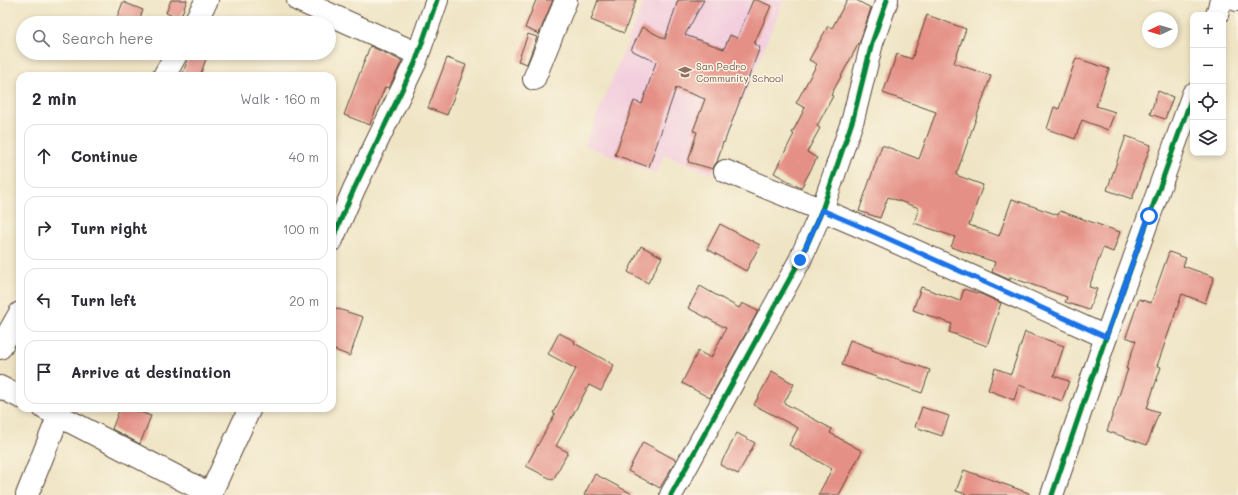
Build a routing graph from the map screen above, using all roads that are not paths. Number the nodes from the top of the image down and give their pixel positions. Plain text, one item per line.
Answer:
1 (207, 0) edge
2 (298, 0) edge
3 (437, 0) edge
4 (566, 0) edge
5 (887, 0) edge
6 (1221, 0) edge
7 (1218, 12) edge
8 (198, 16) edge
9 (334, 16) edge
10 (336, 17) edge
11 (418, 54) junction
12 (173, 60) edge
13 (166, 72) edge
14 (534, 79) dead end
15 (1190, 102) edge
16 (725, 171) dead end
17 (822, 210) junction
18 (336, 231) edge
19 (16, 320) edge
20 (1106, 337) junction
21 (0, 348) edge
22 (0, 387) edge
23 (16, 395) edge
24 (51, 412) edge
25 (248, 412) edge
26 (27, 495) edge
27 (211, 495) edge
28 (671, 495) edge
29 (1052, 495) edge

1 - 8 street
2 - 9 street
3 - 11 street
4 - 14 street
5 - 17 street
6 - 7 street
10 - 11 street
11 - 18 street
12 - 13 street
15 - 20 street
16 - 17 street
17 - 20 street
17 - 28 street
19 - 21 street
20 - 29 street
22 - 23 street
24 - 26 street
24 - 27 street
25 - 27 street

